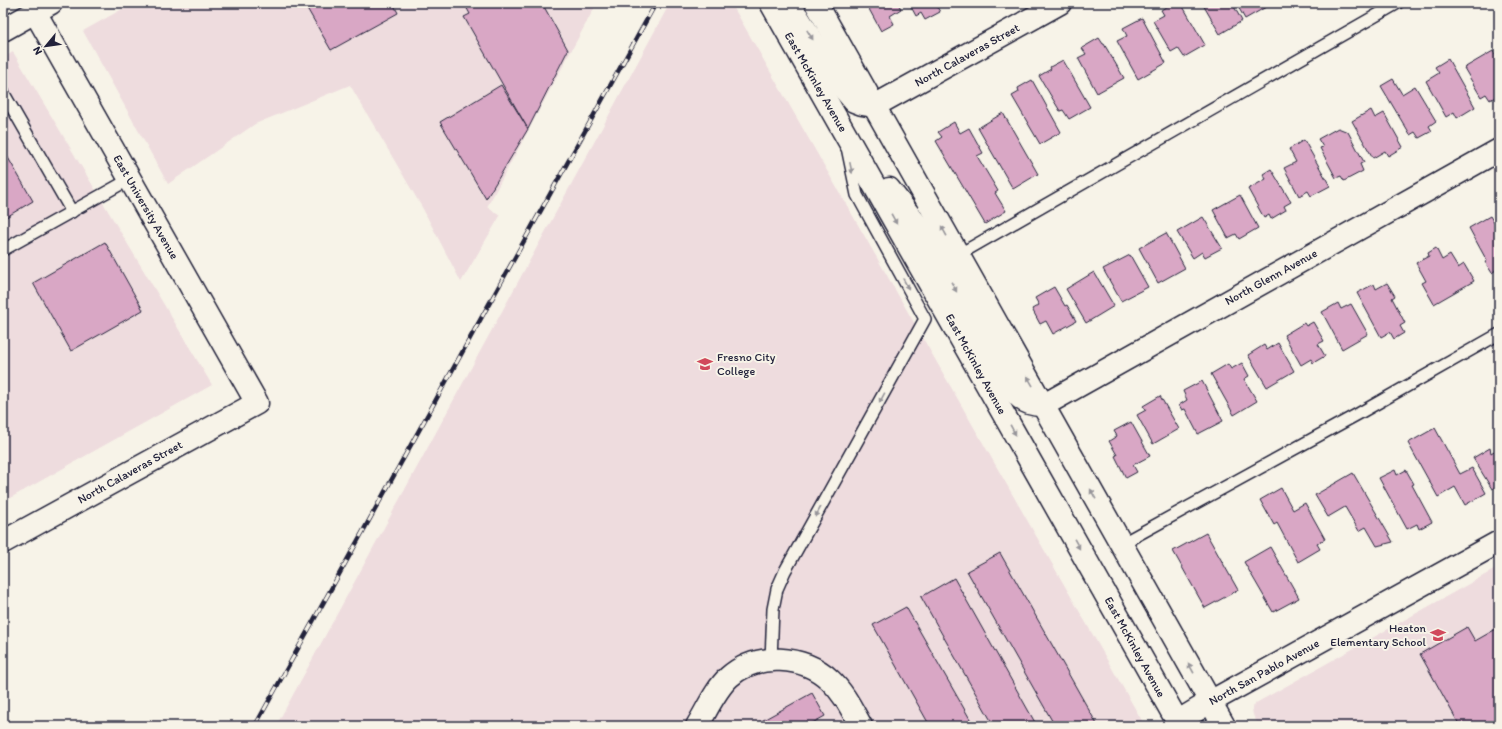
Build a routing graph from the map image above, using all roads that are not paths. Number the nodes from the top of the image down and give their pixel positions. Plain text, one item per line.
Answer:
1 (771, 3) edge
2 (789, 3) edge
3 (816, 3) edge
4 (1060, 3) edge
5 (1398, 3) edge
6 (40, 6) edge
7 (3, 30) edge
8 (3, 92) edge
9 (874, 106) junction
10 (843, 129) junction
11 (1499, 150) edge
12 (130, 179) junction
13 (72, 212) junction
14 (3, 250) edge
15 (958, 255) junction
16 (1499, 334) edge
17 (257, 402) joint
18 (1044, 405) junction
19 (3, 542) edge
20 (1499, 542) edge
21 (1121, 544) junction
22 (770, 660) junction
23 (1210, 702) junction
24 (1178, 724) edge
25 (698, 726) edge
26 (861, 726) edge
27 (1224, 726) edge

1 - 10 main road, East McKinley Avenue
2 -> 9 main road
3 - 9 main road
4 - 9 main road, North Calaveras Street
5 - 15 lane
6 - 7 main road
6 - 12 main road, East University Avenue
8 - 13 lane
15 -> 9 main road
10 -> 18 main road
10 -> 22 lane
10 -> 24 main road, East McKinley Avenue
11 - 18 main road, North Glenn Avenue
12 - 13 lane
12 - 17 main road, East University Avenue
13 - 14 lane
18 -> 15 main road
16 - 21 lane
17 - 19 main road, North Calaveras Street
21 -> 18 main road
20 - 23 main road, North San Pablo Avenue
23 -> 21 main road
22 - 25 main road
22 - 26 main road
23 - 24 main road, North San Pablo Avenue
23 - 27 main road

